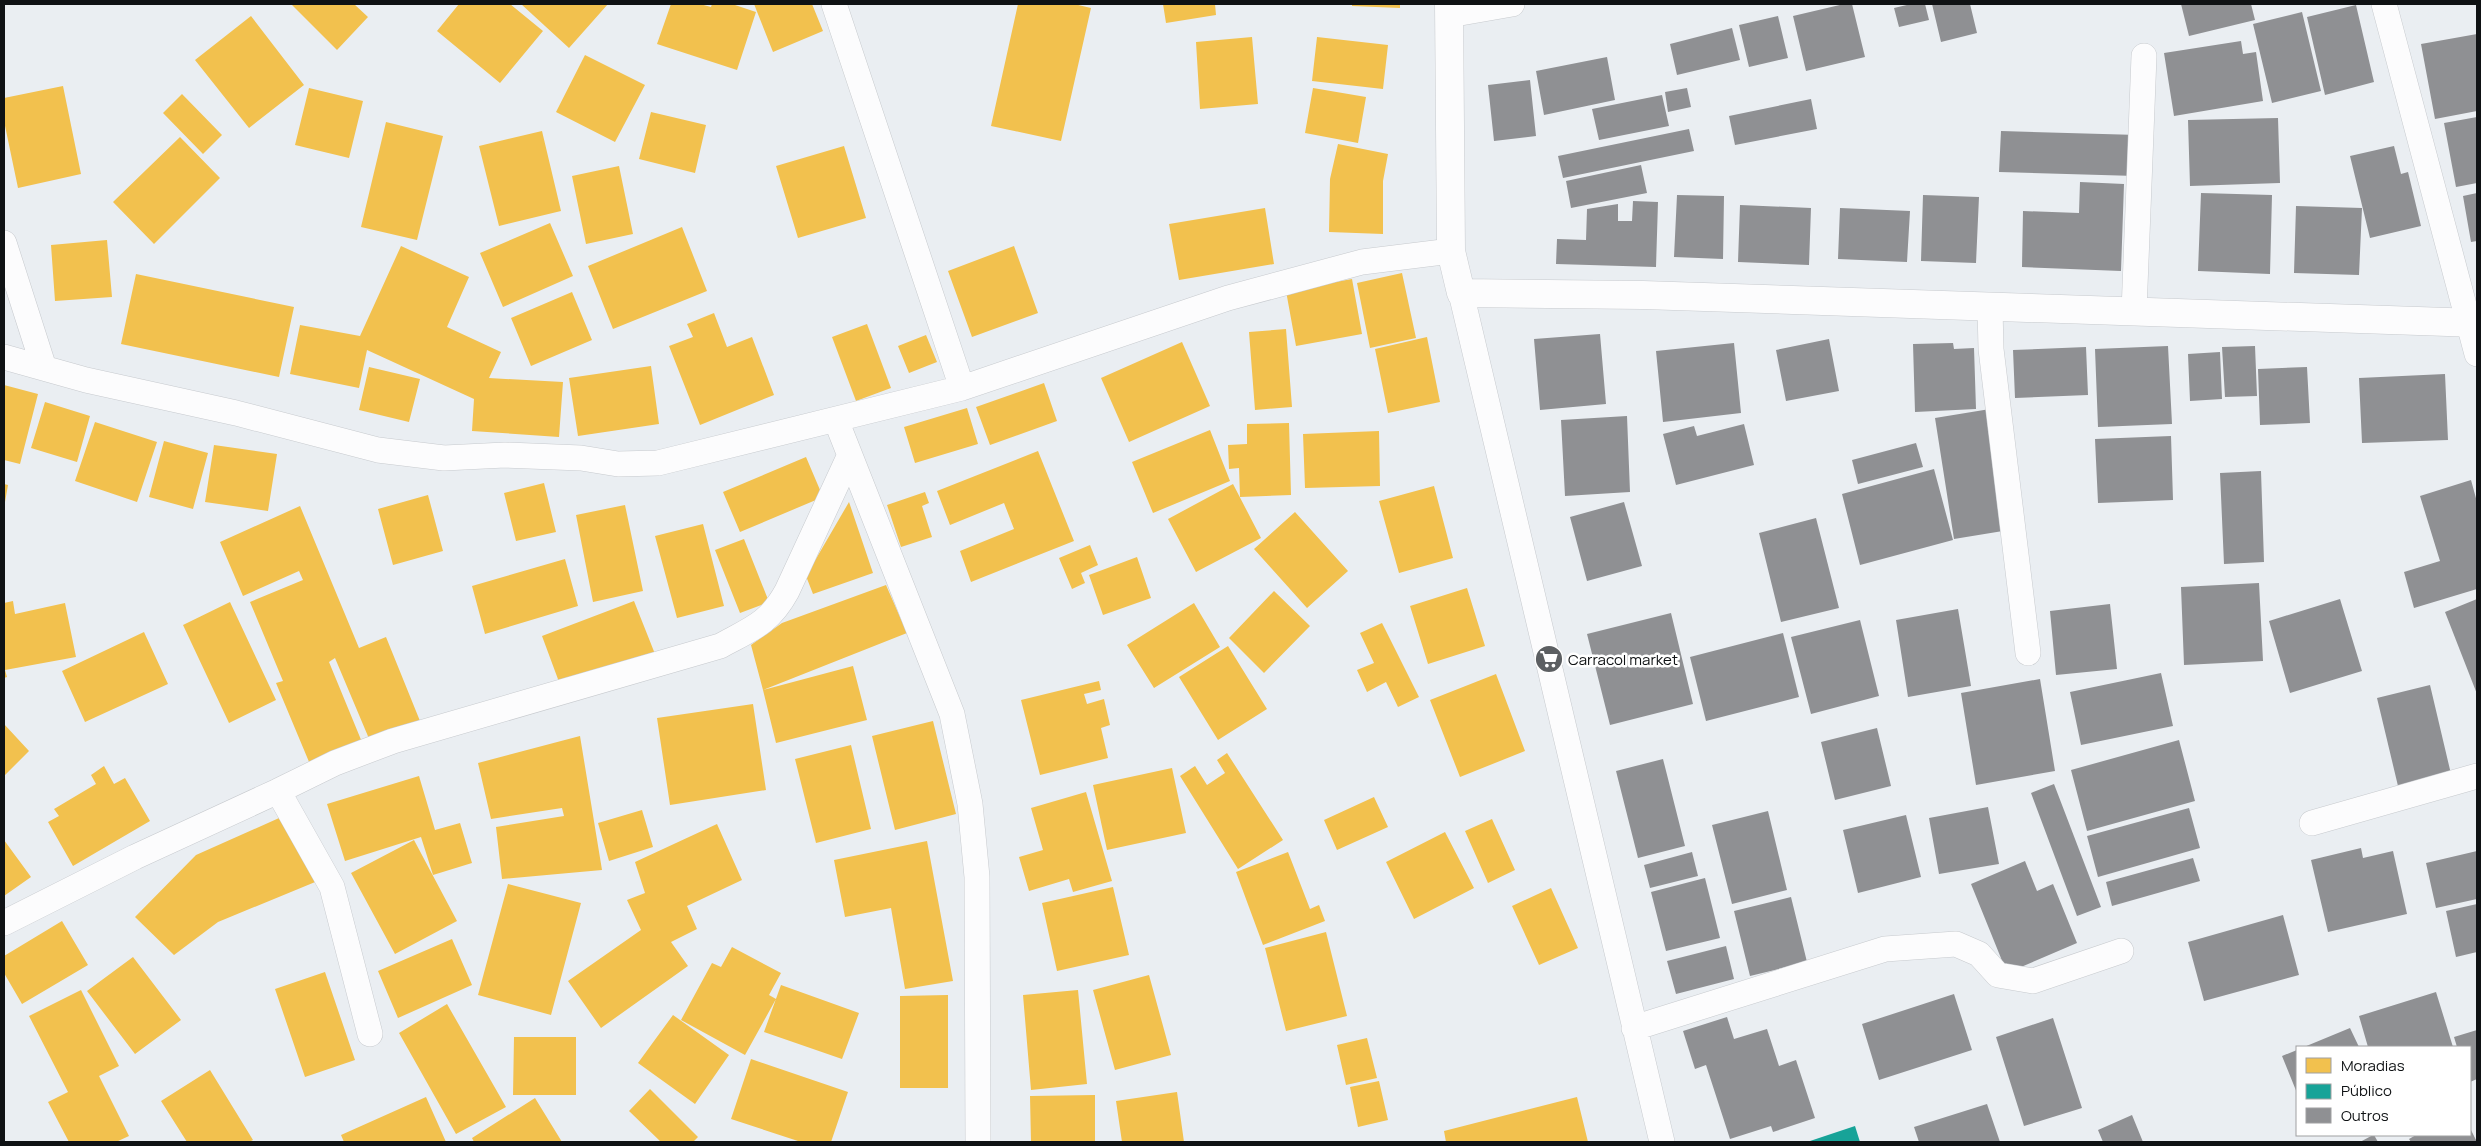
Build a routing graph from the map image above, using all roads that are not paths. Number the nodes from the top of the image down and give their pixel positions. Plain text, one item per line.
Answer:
1 (834, 4) edge
2 (1512, 4) edge
3 (2384, 4) edge
4 (1449, 9) edge
5 (2144, 56) dead end
6 (4, 243) edge
7 (1451, 251) junction
8 (1461, 293) junction
9 (1990, 308) junction
10 (2134, 312) junction
11 (2473, 323) edge
12 (2477, 354) edge
13 (4, 357) edge
14 (44, 368) junction
15 (962, 388) junction
16 (836, 420) junction
17 (849, 457) junction
18 (2028, 653) dead end
19 (2477, 776) edge
20 (278, 791) junction
21 (2312, 823) dead end
22 (4, 923) edge
23 (2121, 951) dead end
24 (1634, 1028) junction
25 (370, 1034) dead end
26 (978, 1142) edge
27 (1662, 1142) edge

1 - 15 street
2 - 4 street
3 - 11 street
4 - 7 main road
5 - 10 street
6 - 14 street
7 - 8 main road
7 - 15 street
8 - 9 main road
8 - 24 street
9 - 10 main road
9 - 18 street
10 - 11 main road
11 - 12 street
13 - 14 street
14 - 16 street
15 - 16 street
16 - 17 street
17 - 20 street
17 - 26 street
19 - 21 street
20 - 22 street
20 - 25 street
23 - 24 street
24 - 27 street

